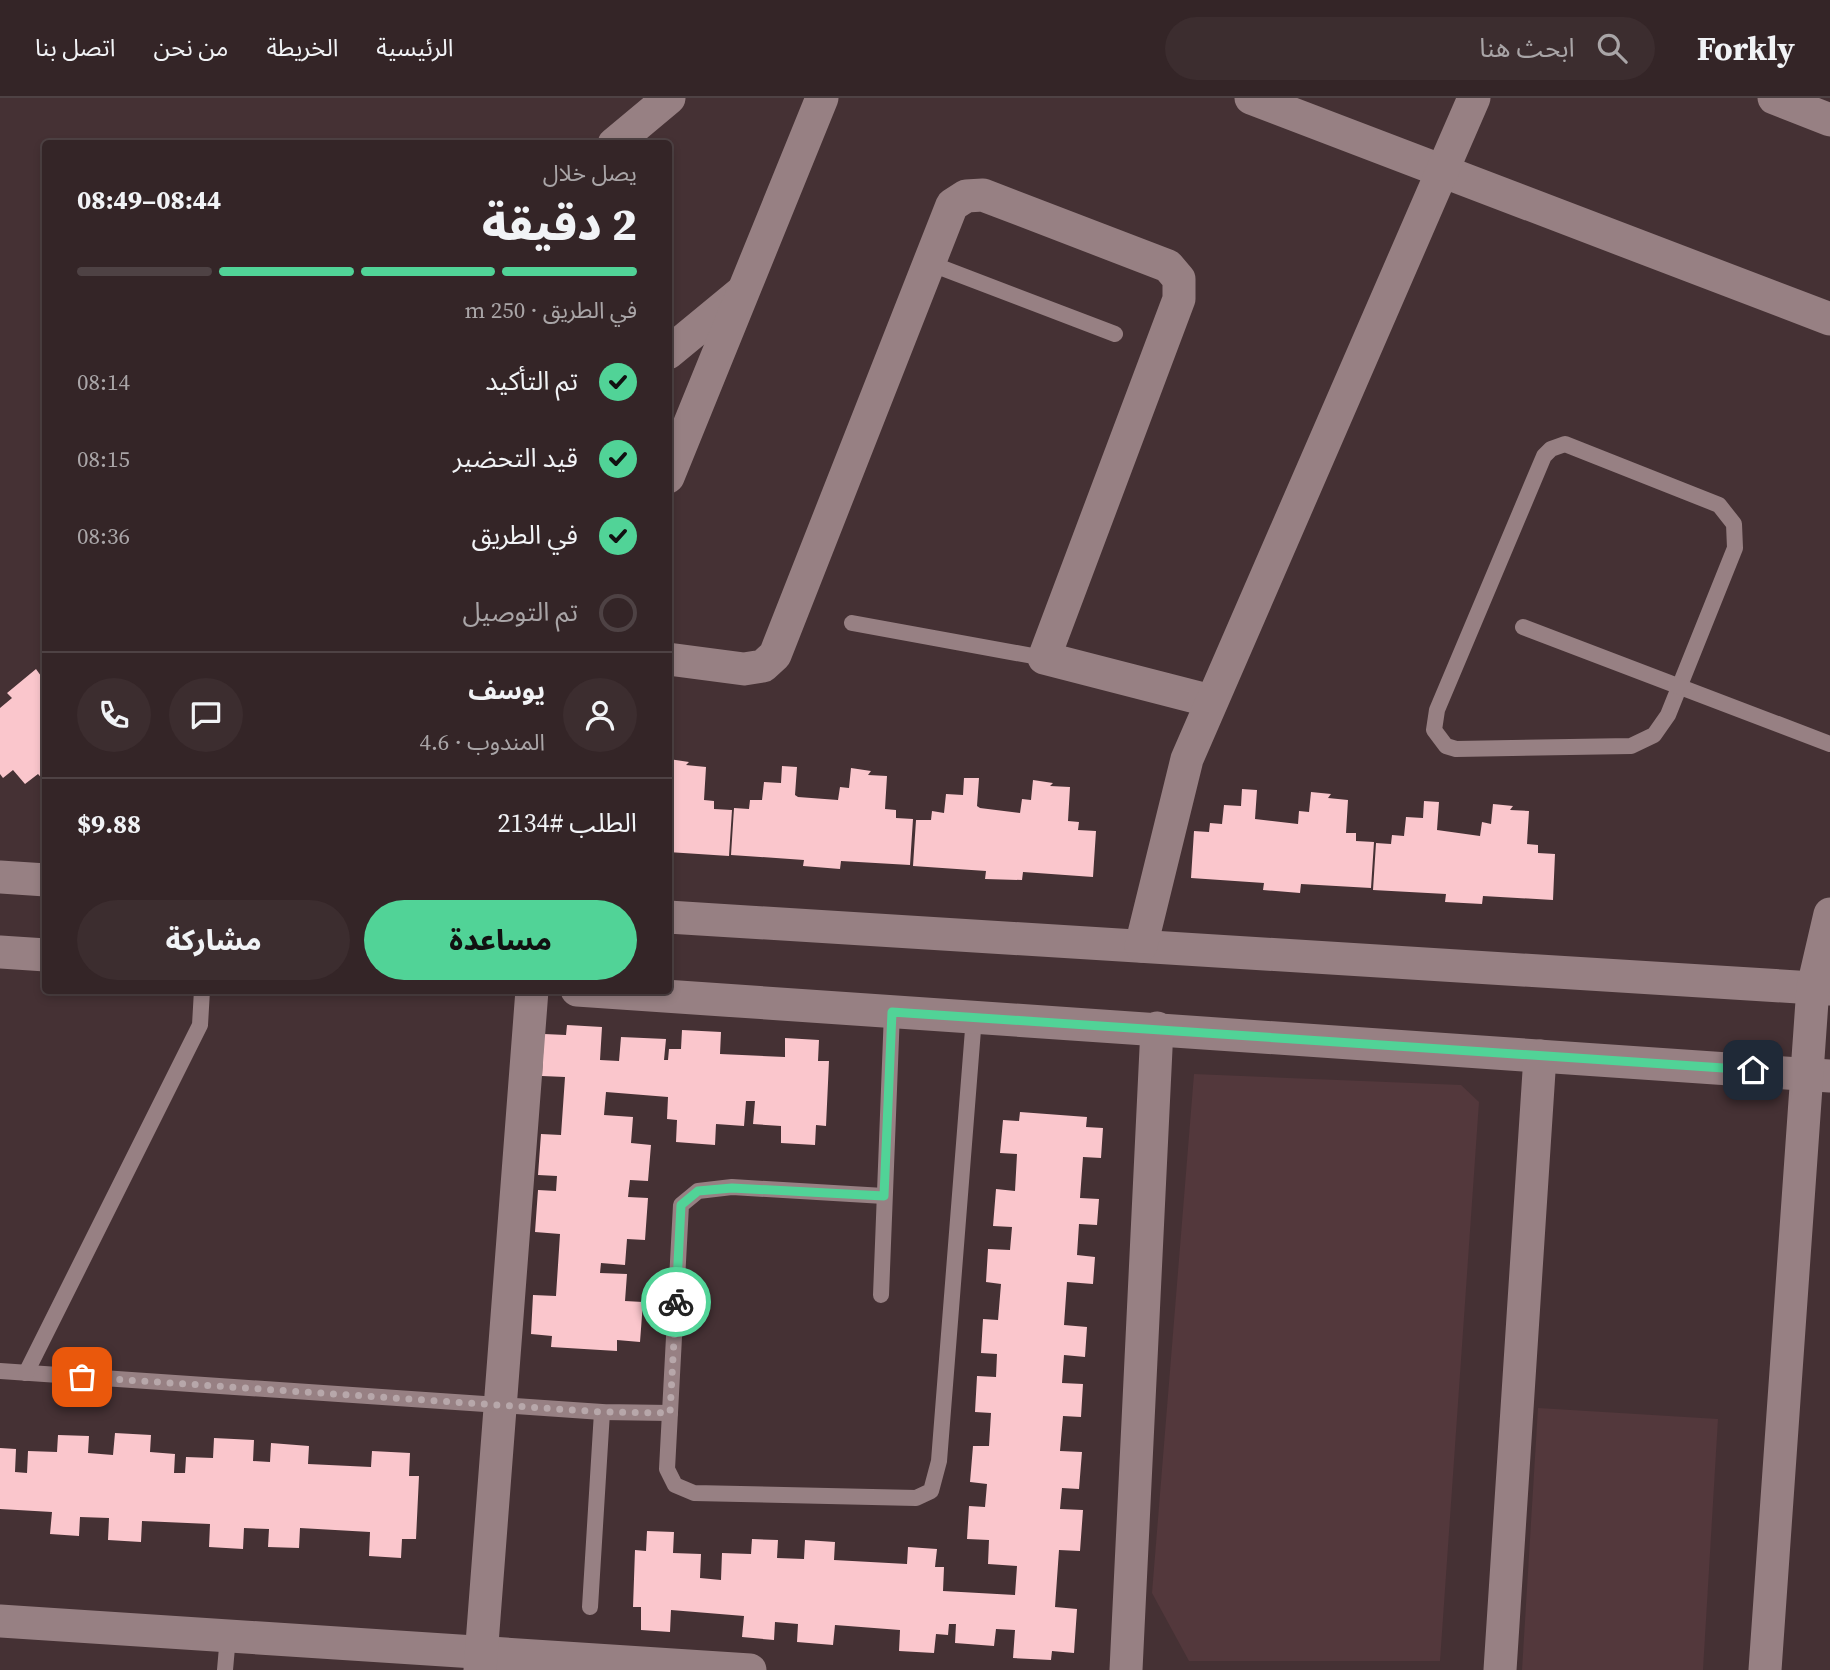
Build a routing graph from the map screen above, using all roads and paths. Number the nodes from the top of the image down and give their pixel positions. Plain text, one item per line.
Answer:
1 (669, 98) edge
2 (822, 98) edge
3 (1251, 98) edge
4 (1474, 98) edge
5 (1774, 98) edge
6 (1830, 121) edge
7 (619, 140) edge
8 (1441, 170) junction
9 (929, 263) junction
10 (744, 290) junction
11 (1830, 319) edge
12 (1115, 334) dead end
13 (672, 351) edge
14 (672, 467) edge
15 (852, 623) dead end
16 (1523, 626) dead end
17 (1044, 658) junction
18 (672, 660) edge
19 (1681, 686) junction
20 (1212, 701) junction
21 (1830, 744) edge
22 (0, 877) edge
23 (42, 880) edge
24 (1830, 914) edge
25 (672, 917) edge
26 (1141, 946) junction
27 (0, 952) edge
28 (42, 955) edge
29 (1821, 988) edge
30 (202, 994) edge
31 (532, 994) edge
32 (634, 994) edge
33 (892, 1012) junction
34 (974, 1017) junction
35 (1157, 1028) junction
36 (1541, 1056) junction
37 (1818, 1075) edge
38 (884, 1196) junction
39 (880, 1294) dead end
40 (0, 1371) edge
41 (26, 1373) junction
42 (500, 1405) junction
43 (602, 1412) junction
44 (670, 1413) junction
45 (590, 1607) dead end
46 (0, 1620) edge
47 (228, 1636) junction
48 (480, 1661) edge
49 (225, 1670) edge
50 (742, 1670) edge
51 (750, 1670) edge
52 (1126, 1670) edge
53 (1500, 1670) edge
54 (1765, 1670) edge

1 - 7 street
2 - 10 street
3 - 8 street
4 - 8 street
5 - 6 street
8 - 11 street
8 - 20 street
9 - 12 lane
9 - 17 street
9 - 18 street
10 - 13 street
10 - 14 street
15 - 17 lane
16 - 19 lane
17 - 20 street
19 - 19 lane
19 - 21 lane
20 - 26 street
22 - 23 street
24 - 29 street
25 - 26 street
26 - 29 street
27 - 28 street
29 - 37 street
30 - 41 lane
31 - 42 street
32 - 33 street
33 - 34 street
33 - 38 lane
34 - 35 street
34 - 44 lane
35 - 36 street
35 - 52 street
36 - 37 street
36 - 53 street
37 - 54 street
38 - 39 lane
38 - 44 lane
40 - 41 lane
41 - 42 lane
42 - 43 lane
42 - 48 street
43 - 44 lane
43 - 45 lane
46 - 47 street
47 - 48 street
47 - 49 lane
48 - 50 street
50 - 51 street

